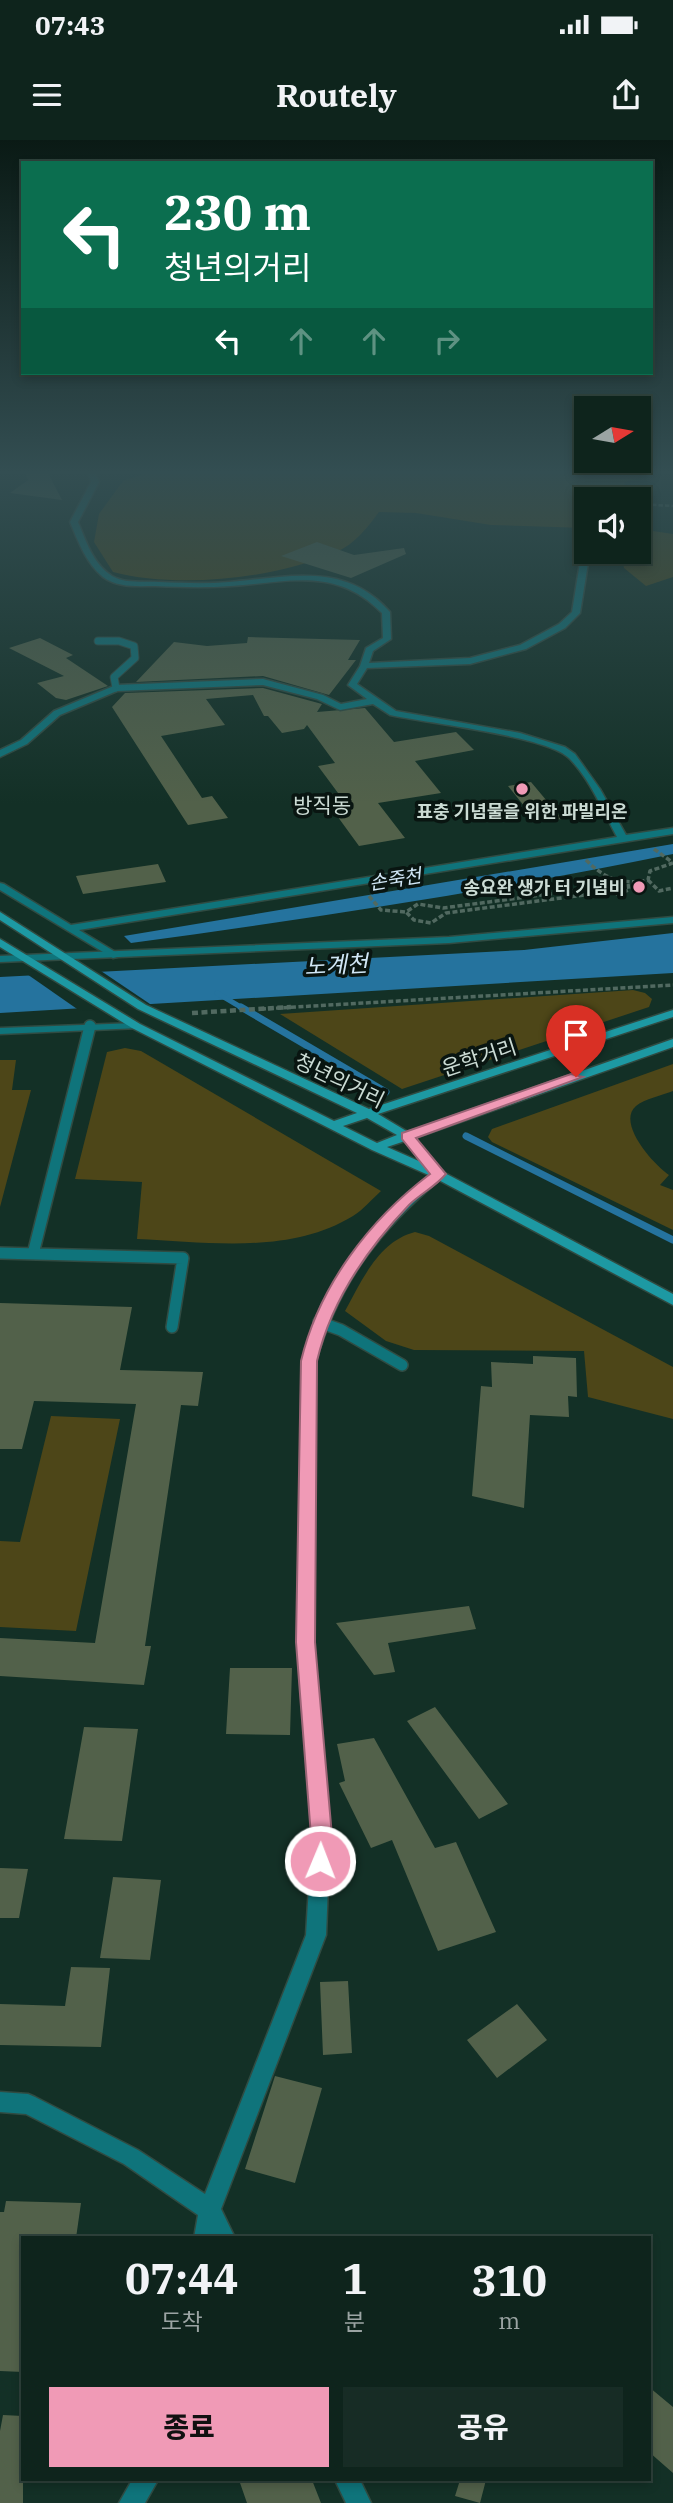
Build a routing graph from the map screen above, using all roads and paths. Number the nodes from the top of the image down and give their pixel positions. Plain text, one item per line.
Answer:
1 (139, 583) edge
2 (235, 583) edge
3 (345, 583) edge
4 (581, 583) edge
5 (97, 641) dead end
6 (364, 666) junction
7 (116, 688) junction
8 (373, 701) junction
9 (0, 754) edge
10 (673, 831) edge
11 (624, 840) junction
12 (652, 847) dead end
13 (585, 859) dead end
14 (673, 863) edge
15 (648, 880) junction
16 (609, 881) junction
17 (628, 884) junction
18 (0, 886) edge
19 (602, 887) junction
20 (673, 888) edge
21 (607, 892) junction
22 (368, 895) dead end
23 (505, 900) junction
24 (508, 905) junction
25 (443, 908) junction
26 (406, 912) junction
27 (446, 914) junction
28 (0, 915) edge
29 (673, 920) edge
30 (69, 928) junction
31 (0, 942) edge
32 (113, 955) junction
33 (63, 956) junction
34 (26, 958) junction
35 (0, 959) edge
36 (673, 985) edge
37 (234, 1010) dead end
38 (673, 1013) edge
39 (90, 1026) junction
40 (136, 1026) junction
41 (0, 1031) edge
42 (673, 1043) edge
43 (369, 1114) junction
44 (336, 1124) junction
45 (407, 1136) junction
46 (376, 1147) junction
47 (438, 1174) junction
48 (0, 1254) edge
49 (33, 1254) junction
50 (673, 1300) edge
51 (319, 1322) junction
52 (172, 1327) dead end
53 (402, 1365) dead end
54 (0, 2102) edge
55 (210, 2210) junction
56 (205, 2236) edge
57 (223, 2236) edge
58 (145, 2481) edge
59 (348, 2481) edge
60 (131, 2503) edge
61 (359, 2503) edge

1 - 2 street
3 - 6 street
4 - 6 street
5 - 7 lane
6 - 8 street
7 - 8 street
7 - 9 street
8 - 11 street
10 - 11 street
11 - 30 street
12 - 14 path
13 - 16 path
14 - 15 path
15 - 17 path
15 - 20 path
16 - 17 path
16 - 19 path
17 - 21 path
18 - 30 street
19 - 21 path
19 - 23 path
21 - 24 path
22 - 26 path
23 - 24 path
23 - 25 path
24 - 27 path
25 - 26 path
25 - 27 path
26 - 27 path
28 - 33 main road, 청년의거리
29 - 32 street
30 - 32 street
31 - 34 main road, 청년의거리
32 - 33 street
33 - 34 street
33 - 43 main road, 청년의거리
34 - 35 street
34 - 40 main road, 청년의거리
36 - 37 path
38 - 43 main road, 운학거리
39 - 40 street
39 - 41 street
39 - 49 lane
40 - 44 main road, 청년의거리
42 - 45 main road
43 - 44 main road, 운학거리
43 - 45 main road, 청년의거리
44 - 46 main road, 청년의거리
45 - 46 main road
45 - 47 main road, 청년의거리
46 - 47 main road, 청년의거리
47 - 50 main road
47 - 51 street
48 - 49 lane
49 - 52 lane
51 - 53 lane
51 - 55 street
54 - 55 street
55 - 56 street
55 - 57 street
58 - 60 street
59 - 61 street

